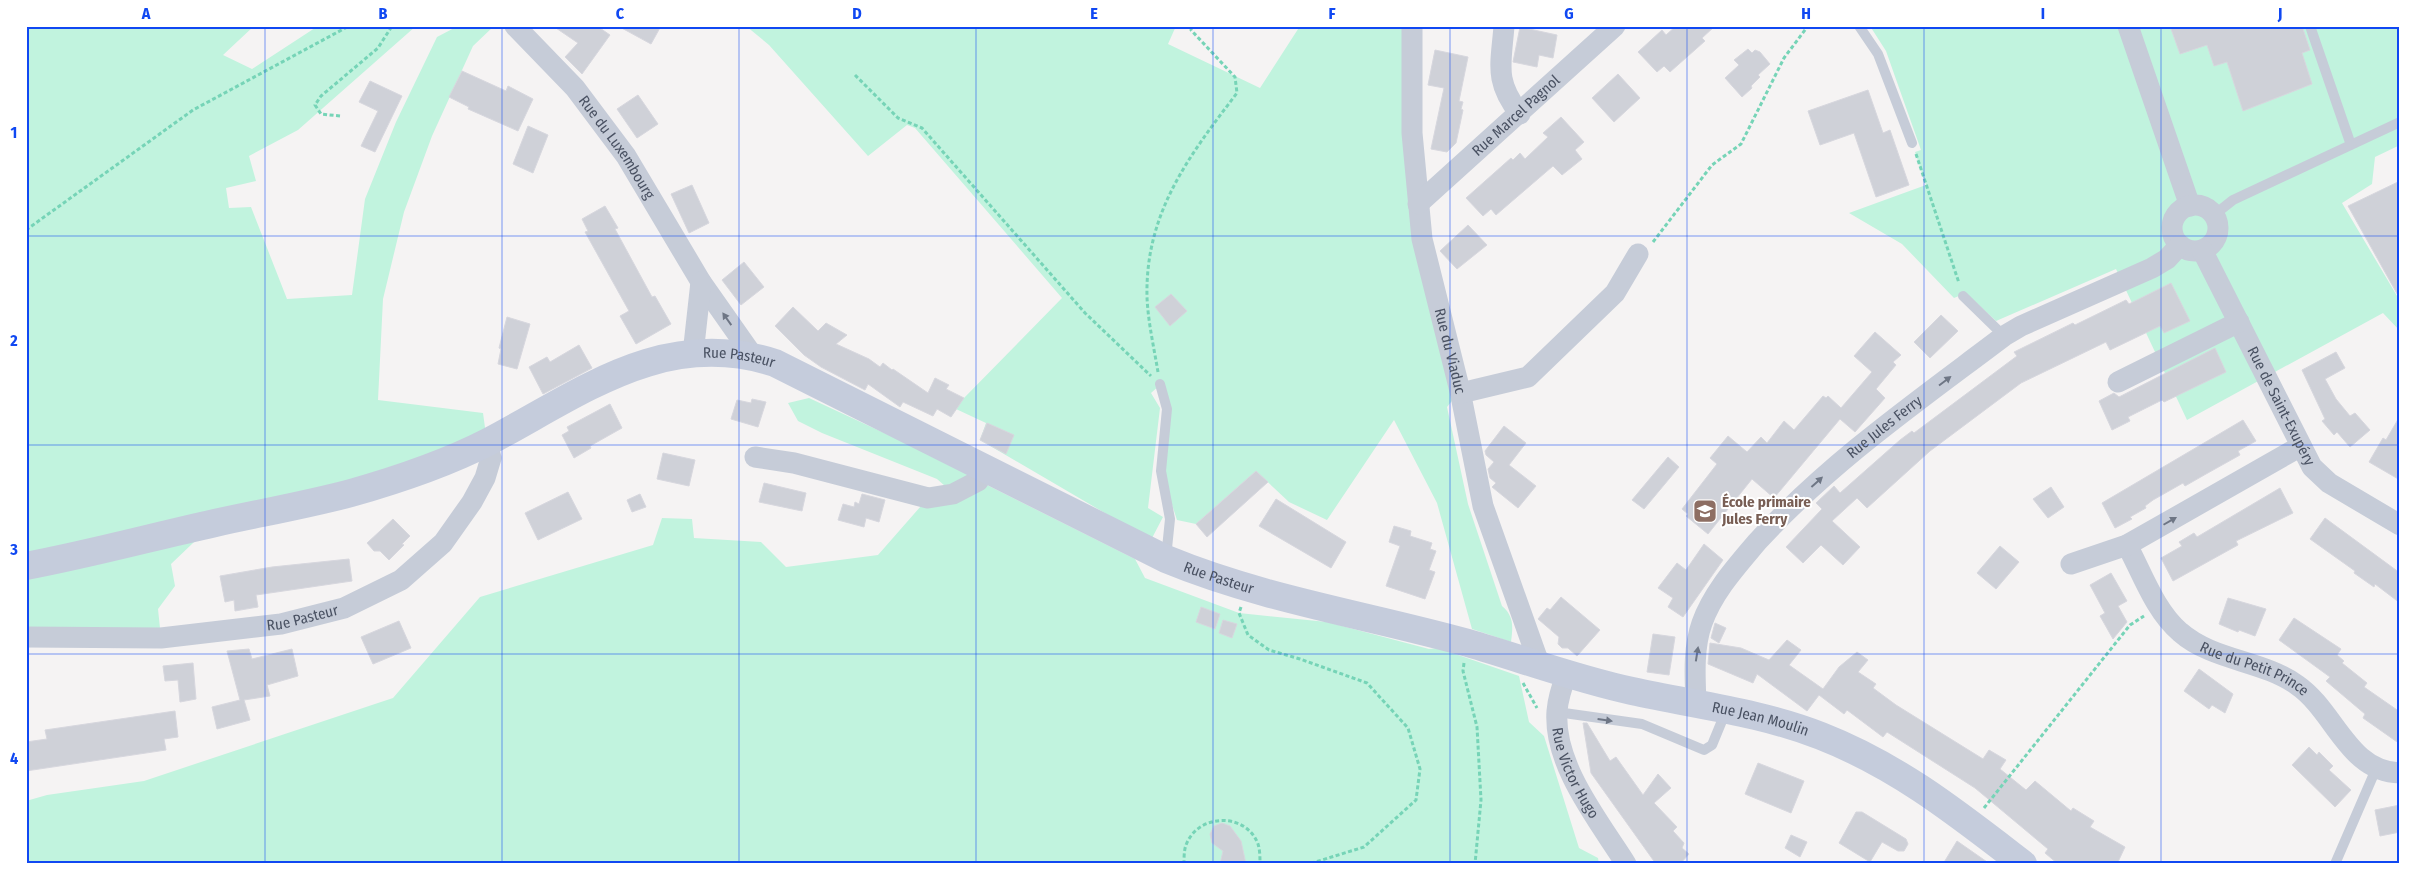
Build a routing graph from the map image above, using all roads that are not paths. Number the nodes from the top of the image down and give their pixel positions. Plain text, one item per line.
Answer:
1 (515, 26) edge
2 (1412, 26) edge
3 (1504, 26) edge
4 (1615, 26) edge
5 (1859, 26) edge
6 (2128, 26) edge
7 (2310, 26) edge
8 (1520, 114) junction
9 (2400, 122) edge
10 (1912, 143) road end
11 (2351, 145) junction
12 (1418, 204) junction
13 (2190, 206) junction
14 (2214, 215) junction
15 (2180, 245) junction
16 (2202, 250) junction
17 (1638, 254) road end
18 (700, 282) junction
19 (1963, 296) road end
20 (2239, 322) junction
21 (2004, 336) junction
22 (693, 354) junction
23 (753, 356) junction
24 (2118, 382) dead end
25 (1160, 384) road end
26 (1461, 393) junction
27 (487, 442) junction
28 (2301, 446) junction
29 (755, 457) dead end
30 (986, 467) junction
31 (2400, 525) edge
32 (2127, 545) junction
33 (1166, 559) junction
34 (38, 564) edge
35 (2071, 564) dead end
36 (26, 638) edge
37 (1469, 643) joint
38 (1540, 666) junction
39 (1566, 673) junction
40 (1696, 702) junction
41 (1727, 708) junction
42 (1557, 712) junction
43 (2376, 769) junction
44 (2400, 773) edge
45 (1626, 864) edge
46 (2023, 864) edge
47 (2335, 864) edge

1 - 18 street, Rue du Luxembourg
2 - 12 street, Rue du Viaduc
3 - 8 street
4 - 8 street, Rue Marcel Pagnol
5 - 10 lane
6 - 13 street
7 - 11 lane
8 - 12 street, Rue Marcel Pagnol
9 - 11 lane
11 - 14 lane
12 - 26 street, Rue du Viaduc
13 - 14 street
13 - 15 street
14 - 16 street
15 - 16 street
15 - 21 street, Rue Jules Ferry
16 - 20 street, Rue de Saint-Exupéry
17 - 26 street
18 - 22 street
23 -> 18 street, Rue du Luxembourg
19 - 21 lane
20 - 24 street
20 - 28 street, Rue de Saint-Exupéry
40 -> 21 street, Rue Jules Ferry
22 - 23 main road, Rue Pasteur
22 - 27 main road, Rue Pasteur
23 - 30 main road, Rue Pasteur
25 - 33 lane
26 - 38 street, Rue du Viaduc
27 - 34 main road, Rue Pasteur
27 - 36 street, Rue Pasteur
28 - 31 street, Rue de Saint-Exupéry
32 -> 28 street
29 - 30 street
30 - 33 main road, Rue Pasteur
32 - 35 street
32 - 43 street, Rue du Petit Prince
33 - 37 main road, Rue Pasteur
37 - 38 main road, Rue Jean Moulin
38 - 39 main road, Rue Jean Moulin
39 - 40 main road, Rue Jean Moulin
39 - 42 street, Rue Victor Hugo
40 - 41 main road, Rue Jean Moulin
42 -> 41 lane
41 - 46 main road, Rue Jean Moulin
42 - 45 street, Rue Victor Hugo
43 - 44 street, Rue du Petit Prince
43 - 47 lane

